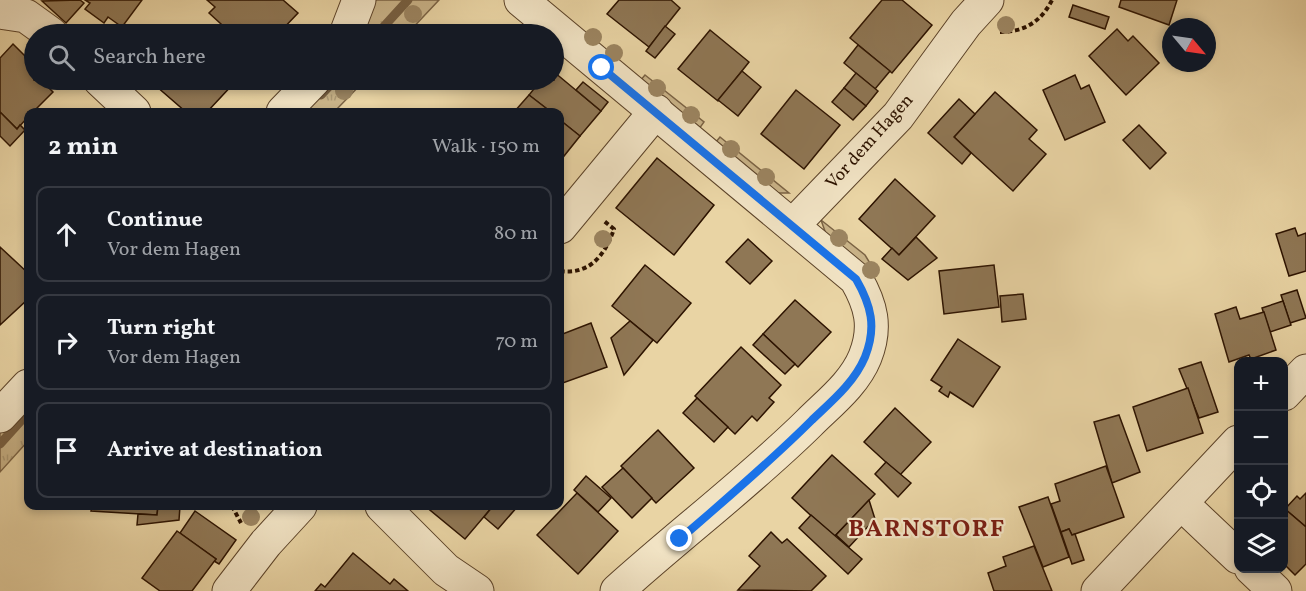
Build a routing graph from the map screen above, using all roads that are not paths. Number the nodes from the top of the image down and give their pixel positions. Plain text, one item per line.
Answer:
1 (360, 0) edge
2 (521, 0) edge
3 (0, 12) edge
4 (976, 12) edge
5 (37, 24) edge
6 (350, 24) edge
7 (550, 24) edge
8 (564, 35) edge
9 (111, 90) edge
10 (304, 90) edge
11 (130, 108) edge
12 (287, 108) edge
13 (656, 111) junction
14 (564, 222) edge
15 (793, 225) junction
16 (1306, 371) edge
17 (24, 390) edge
18 (1288, 390) edge
19 (0, 416) edge
20 (1234, 447) edge
21 (1181, 503) junction
22 (296, 510) edge
23 (386, 510) edge
24 (1234, 551) edge
25 (1256, 573) edge
26 (229, 591) edge
27 (477, 591) edge
28 (616, 591) edge
29 (1098, 591) edge
30 (1275, 591) edge

1 - 6 street
2 - 7 street
3 - 5 street
4 - 15 street, Vor dem Hagen
8 - 13 street
9 - 11 street
10 - 12 street
13 - 14 street
13 - 15 street
15 - 28 street
16 - 18 street
17 - 19 street
20 - 21 street
21 - 24 street
21 - 29 street
22 - 26 street
23 - 27 street
25 - 30 street

